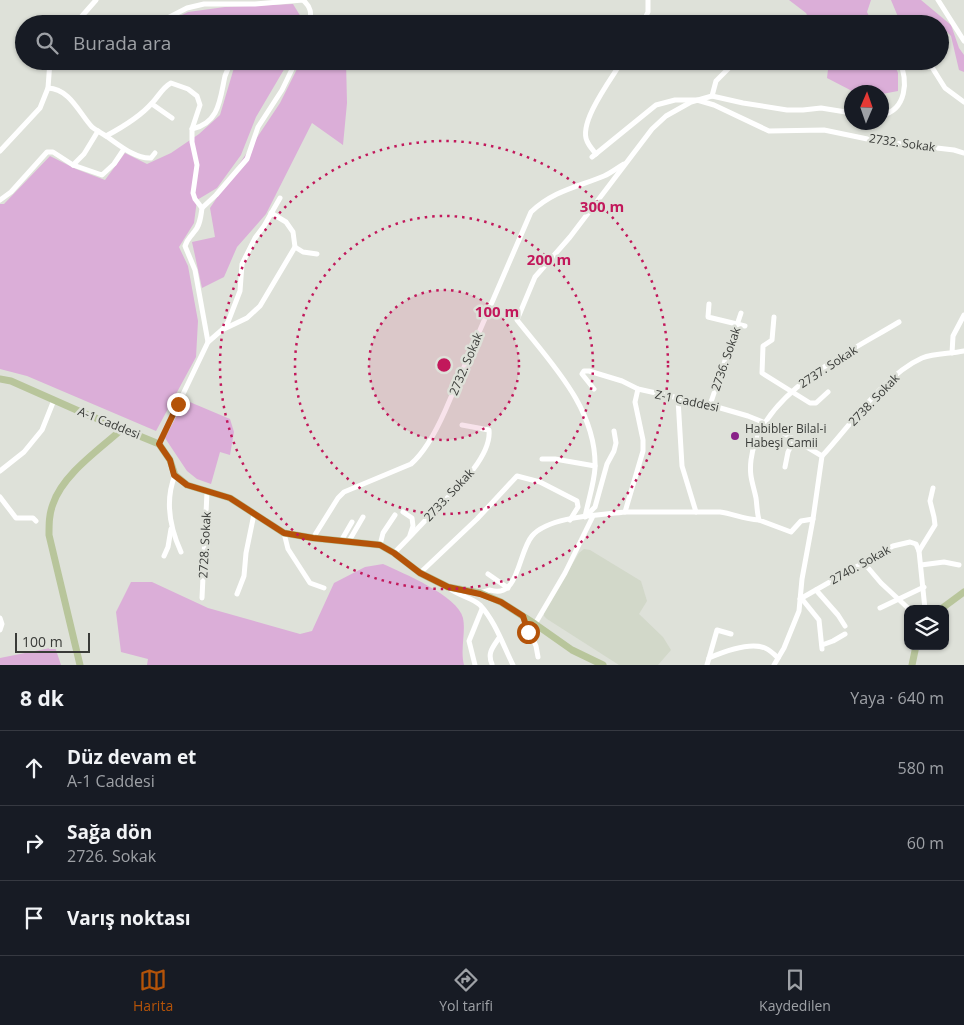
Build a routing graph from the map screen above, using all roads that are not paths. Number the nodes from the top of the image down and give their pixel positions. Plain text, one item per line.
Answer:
1 (96, 0) edge
2 (648, 0) edge
3 (938, 0) edge
4 (83, 15) edge
5 (173, 15) edge
6 (310, 15) edge
7 (646, 15) edge
8 (948, 15) edge
9 (949, 17) edge
10 (964, 41) edge
11 (49, 70) edge
12 (227, 70) edge
13 (292, 70) edge
14 (617, 70) edge
15 (727, 70) edge
16 (903, 70) edge
17 (934, 70) edge
18 (48, 88) junction
19 (712, 96) junction
20 (697, 100) junction
21 (964, 102) edge
22 (152, 104) junction
23 (844, 112) edge
24 (889, 112) edge
25 (172, 118) dead end
26 (192, 129) junction
27 (98, 131) junction
28 (106, 136) junction
29 (124, 149) junction
30 (0, 151) edge
31 (155, 153) dead end
32 (964, 153) edge
33 (626, 163) junction
34 (73, 165) junction
35 (280, 198) dead end
36 (0, 200) edge
37 (202, 208) junction
38 (272, 213) junction
39 (295, 247) junction
40 (317, 254) dead end
41 (709, 304) dead end
42 (741, 313) dead end
43 (964, 315) edge
44 (774, 317) dead end
45 (899, 322) dead end
46 (737, 324) junction
47 (745, 326) dead end
48 (223, 329) junction
49 (208, 342) junction
50 (964, 351) edge
51 (952, 353) junction
52 (0, 379) edge
53 (594, 389) dead end
54 (638, 390) junction
55 (791, 392) junction
56 (828, 392) dead end
57 (678, 399) junction
58 (54, 400) junction
59 (710, 405) junction
60 (764, 423) junction
61 (462, 425) dead end
62 (122, 429) junction
63 (614, 431) dead end
64 (794, 440) junction
65 (159, 444) junction
66 (822, 456) junction
67 (542, 459) dead end
68 (594, 466) junction
69 (785, 467) dead end
70 (0, 471) edge
71 (174, 475) junction
72 (932, 488) dead end
73 (207, 492) junction
74 (0, 497) edge
75 (403, 512) dead end
76 (626, 512) junction
77 (696, 512) junction
78 (254, 514) junction
79 (395, 515) dead end
80 (593, 516) junction
81 (363, 517) dead end
82 (585, 517) junction
83 (813, 519) junction
84 (570, 520) junction
85 (759, 520) junction
86 (36, 521) dead end
87 (352, 522) dead end
88 (171, 526) junction
89 (284, 533) junction
90 (313, 538) junction
91 (409, 538) junction
92 (345, 541) junction
93 (380, 545) junction
94 (919, 551) junction
95 (181, 552) dead end
96 (394, 553) junction
97 (164, 556) dead end
98 (864, 563) junction
99 (921, 565) junction
100 (959, 565) dead end
101 (420, 573) junction
102 (488, 574) dead end
103 (448, 587) junction
104 (924, 587) junction
105 (324, 588) dead end
106 (508, 588) junction
107 (816, 590) junction
108 (964, 592) edge
109 (237, 594) dead end
110 (480, 594) junction
111 (202, 598) dead end
112 (899, 598) junction
113 (801, 599) junction
114 (905, 605) edge
115 (925, 605) edge
116 (946, 605) edge
117 (880, 608) dead end
118 (482, 609) junction
119 (523, 616) junction
120 (0, 618) edge
121 (536, 624) junction
122 (845, 626) dead end
123 (0, 630) edge
124 (731, 634) dead end
125 (845, 634) dead end
126 (499, 638) junction
127 (915, 650) edge
128 (538, 657) dead end
129 (709, 658) junction
130 (778, 658) junction
131 (492, 664) edge
132 (80, 665) edge
133 (475, 665) edge
134 (513, 665) edge
135 (601, 665) edge
136 (707, 665) edge
137 (774, 665) edge
138 (912, 665) edge

1 - 4 street
2 - 7 street
3 - 8 street
5 - 6 street
9 - 10 street
11 - 18 street
12 - 26 street
13 - 37 street
14 - 20 street, 2732. Sokak
15 - 19 street
16 - 24 street, 2732. Sokak
17 - 21 street
18 - 27 street
18 - 30 street
19 - 20 street, 2732. Sokak
19 - 23 street, 2732. Sokak
20 - 32 street, 2732. Sokak
20 - 33 street, 2732. Sokak
22 - 25 street
22 - 26 street
22 - 28 street
26 - 37 street
27 - 28 street
27 - 34 street
28 - 29 street
29 - 31 street
29 - 34 street
33 - 68 street, 2732. Sokak
33 - 90 street, 2732. Sokak
34 - 36 street
35 - 38 street
37 - 49 street
38 - 39 street
38 - 48 street
39 - 40 street
39 - 48 street
41 - 46 street
42 - 46 street, 2736. Sokak
43 - 51 street
44 - 55 street
45 - 55 street, 2737. Sokak
46 - 47 street
46 - 59 street, 2736. Sokak
48 - 49 street
49 - 65 street
50 - 51 street, 2738. Sokak
51 - 66 street, 2738. Sokak
52 - 58 main road, A-1 Caddesi
53 - 54 street
54 - 57 street, Z-1 Caddesi
54 - 76 street, Z-1 Caddesi
55 - 56 street
55 - 60 street, 2737. Sokak
57 - 59 street, Z-1 Caddesi
57 - 77 street
58 - 62 main road, A-1 Caddesi
58 - 70 street
59 - 60 street, Z-1 Caddesi
60 - 64 street, Z-1 Caddesi
60 - 85 street, 2737. Sokak
61 - 91 street, 2733. Sokak
62 - 65 main road, A-1 Caddesi
62 - 132 main road
63 - 82 street
64 - 66 street, Z-1 Caddesi
64 - 69 street
65 - 71 main road
66 - 83 street
67 - 68 street
68 - 82 street
71 - 73 main road
71 - 88 street
72 - 94 street
73 - 78 main road
73 - 111 street, 2728. Sokak
74 - 86 street
75 - 91 street
76 - 77 street
76 - 80 street
77 - 85 street
78 - 89 main road
78 - 109 street
79 - 93 street
80 - 82 street
80 - 121 street
81 - 92 street
82 - 84 street
83 - 85 street
83 - 113 street
84 - 101 street
84 - 106 street
87 - 92 street
88 - 95 street
88 - 97 street
89 - 90 main road
89 - 105 street
90 - 92 main road
91 - 96 street, 2733. Sokak
92 - 93 main road
93 - 96 main road
94 - 98 street, 2740. Sokak
94 - 99 street
96 - 101 main road
98 - 107 street, 2740. Sokak
98 - 112 street
99 - 100 street
99 - 104 street
101 - 103 main road
102 - 106 street
103 - 110 main road
103 - 118 street
104 - 112 street
104 - 115 street
106 - 110 street
107 - 113 street, 2740. Sokak
107 - 122 street
108 - 116 main road
110 - 119 main road
112 - 114 street
112 - 117 street
113 - 125 street
113 - 130 street
118 - 126 street
118 - 133 street
119 - 121 main road
119 - 128 street
120 - 123 street
121 - 135 main road
124 - 129 street
126 - 131 street
126 - 134 street
127 - 138 main road
129 - 130 street
129 - 136 street
130 - 137 street

